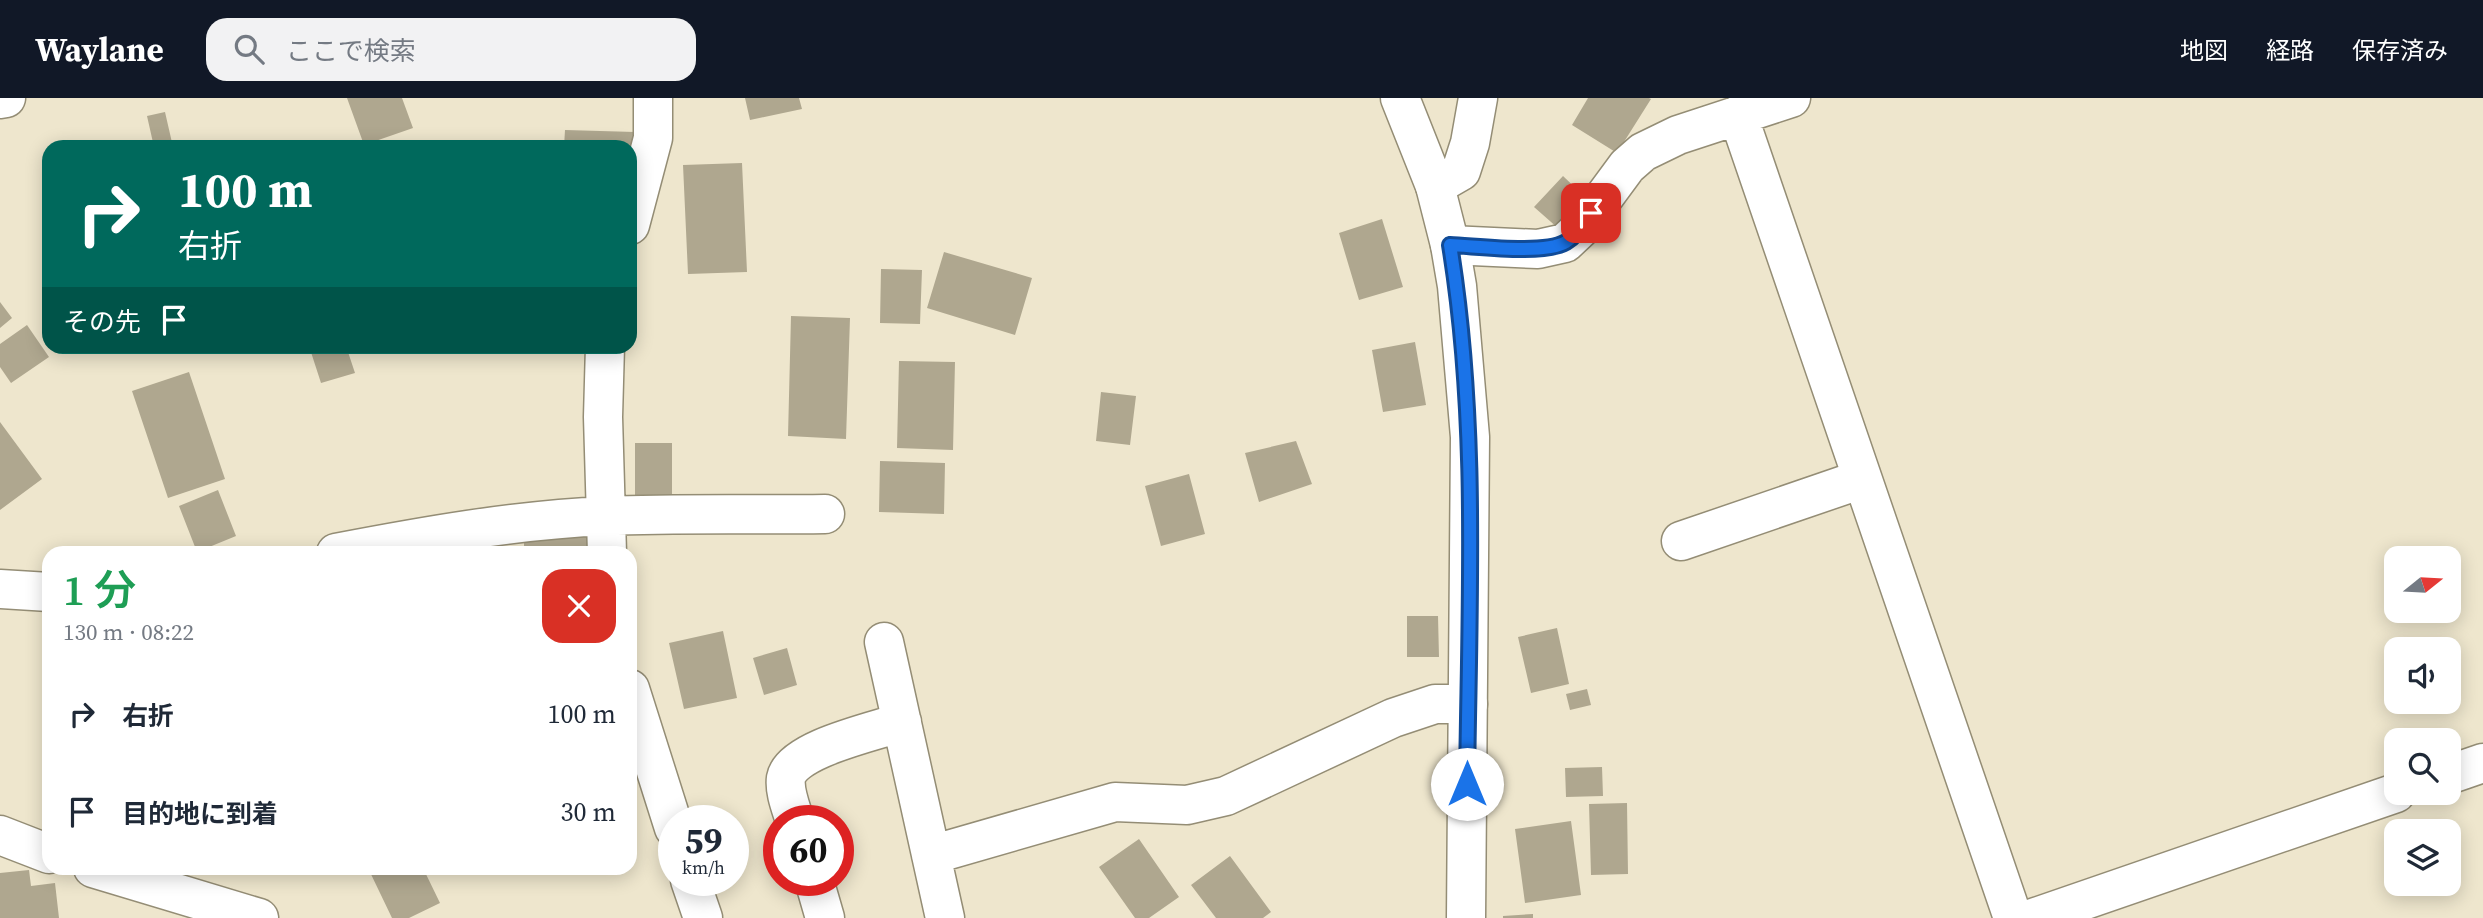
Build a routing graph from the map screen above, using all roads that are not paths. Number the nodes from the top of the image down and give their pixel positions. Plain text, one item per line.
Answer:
1 (6, 98) edge
2 (653, 98) edge
3 (1400, 98) edge
4 (1478, 98) edge
5 (1791, 98) edge
6 (0, 99) edge
7 (1738, 115) junction
8 (1435, 187) junction
9 (637, 199) edge
10 (1450, 245) junction
11 (605, 354) edge
12 (1862, 479) junction
13 (825, 514) dead end
14 (606, 535) edge
15 (1681, 541) dead end
16 (374, 546) edge
17 (0, 589) edge
18 (42, 592) edge
19 (884, 642) dead end
20 (1468, 704) junction
21 (637, 711) edge
22 (902, 723) junction
23 (2483, 763) edge
24 (2461, 771) edge
25 (2384, 797) edge
26 (667, 805) edge
27 (790, 805) edge
28 (0, 835) edge
29 (42, 851) edge
30 (931, 855) junction
31 (116, 875) edge
32 (696, 896) edge
33 (819, 896) edge
34 (259, 918) edge
35 (703, 918) edge
36 (825, 918) edge
37 (945, 918) edge
38 (1466, 918) edge
39 (2013, 918) edge
40 (2033, 918) edge

1 - 6 street
2 - 9 street
3 - 8 street
4 - 8 street
5 - 7 street
7 - 10 street
7 - 12 street
8 - 10 street
10 - 20 street
11 - 14 street
12 - 15 street
12 - 39 street
13 - 14 street
14 - 16 street
17 - 18 street
19 - 22 street
20 - 30 street
20 - 38 street
21 - 26 street
22 - 27 street
22 - 30 street
23 - 24 street
25 - 40 street
28 - 29 street
30 - 37 street
31 - 34 street
32 - 35 street
33 - 36 street

